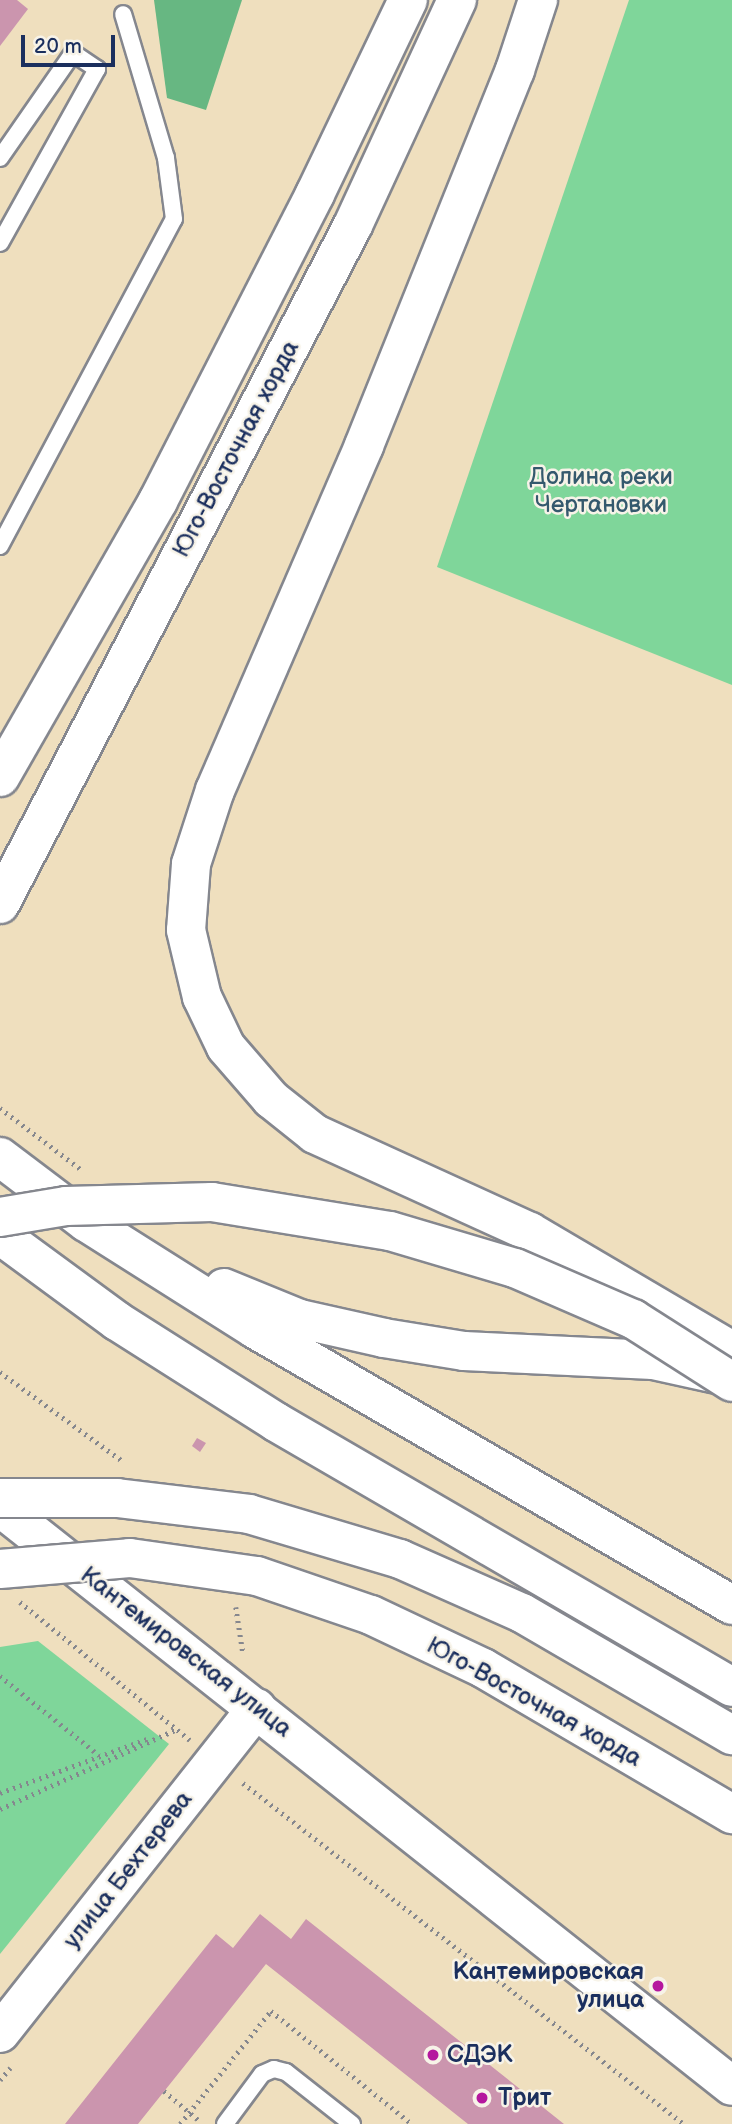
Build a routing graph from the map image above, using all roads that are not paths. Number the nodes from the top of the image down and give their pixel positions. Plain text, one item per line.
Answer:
1 (408, 0) edge
2 (457, 0) edge
3 (538, 0) edge
4 (123, 14) dead end
5 (0, 158) edge
6 (0, 243) edge
7 (0, 546) edge
8 (0, 777) edge
9 (3, 898) edge
10 (0, 1157) edge
11 (0, 1217) edge
12 (86, 1222) junction
13 (0, 1236) edge
14 (732, 1351) edge
15 (732, 1380) edge
16 (0, 1498) edge
17 (0, 1507) edge
18 (0, 1536) edge
19 (5, 1582) edge
20 (107, 1591) junction
21 (732, 1605) edge
22 (732, 1687) edge
23 (257, 1707) junction
24 (732, 1735) edge
25 (732, 1814) edge
26 (0, 2033) edge
27 (732, 2087) edge
28 (225, 2124) edge
29 (352, 2124) edge

1 - 8 main road, Юго-Восточная хорда
2 - 9 main road, Юго-Восточная хорда
3 - 14 main road
4 - 7 lane
5 - 6 lane
10 - 12 main road
11 - 15 main road, bridge
12 - 15 main road
12 - 21 main road
13 - 22 main road
16 - 24 main road, bridge
17 - 20 main road, Кантемировская улица
18 - 20 main road
19 - 25 main road, Юго-Восточная хорда, bridge
20 - 23 main road, Кантемировская улица
23 - 26 main road, улица Бехтерева
23 - 27 main road, Кантемировская улица
28 - 29 lane

